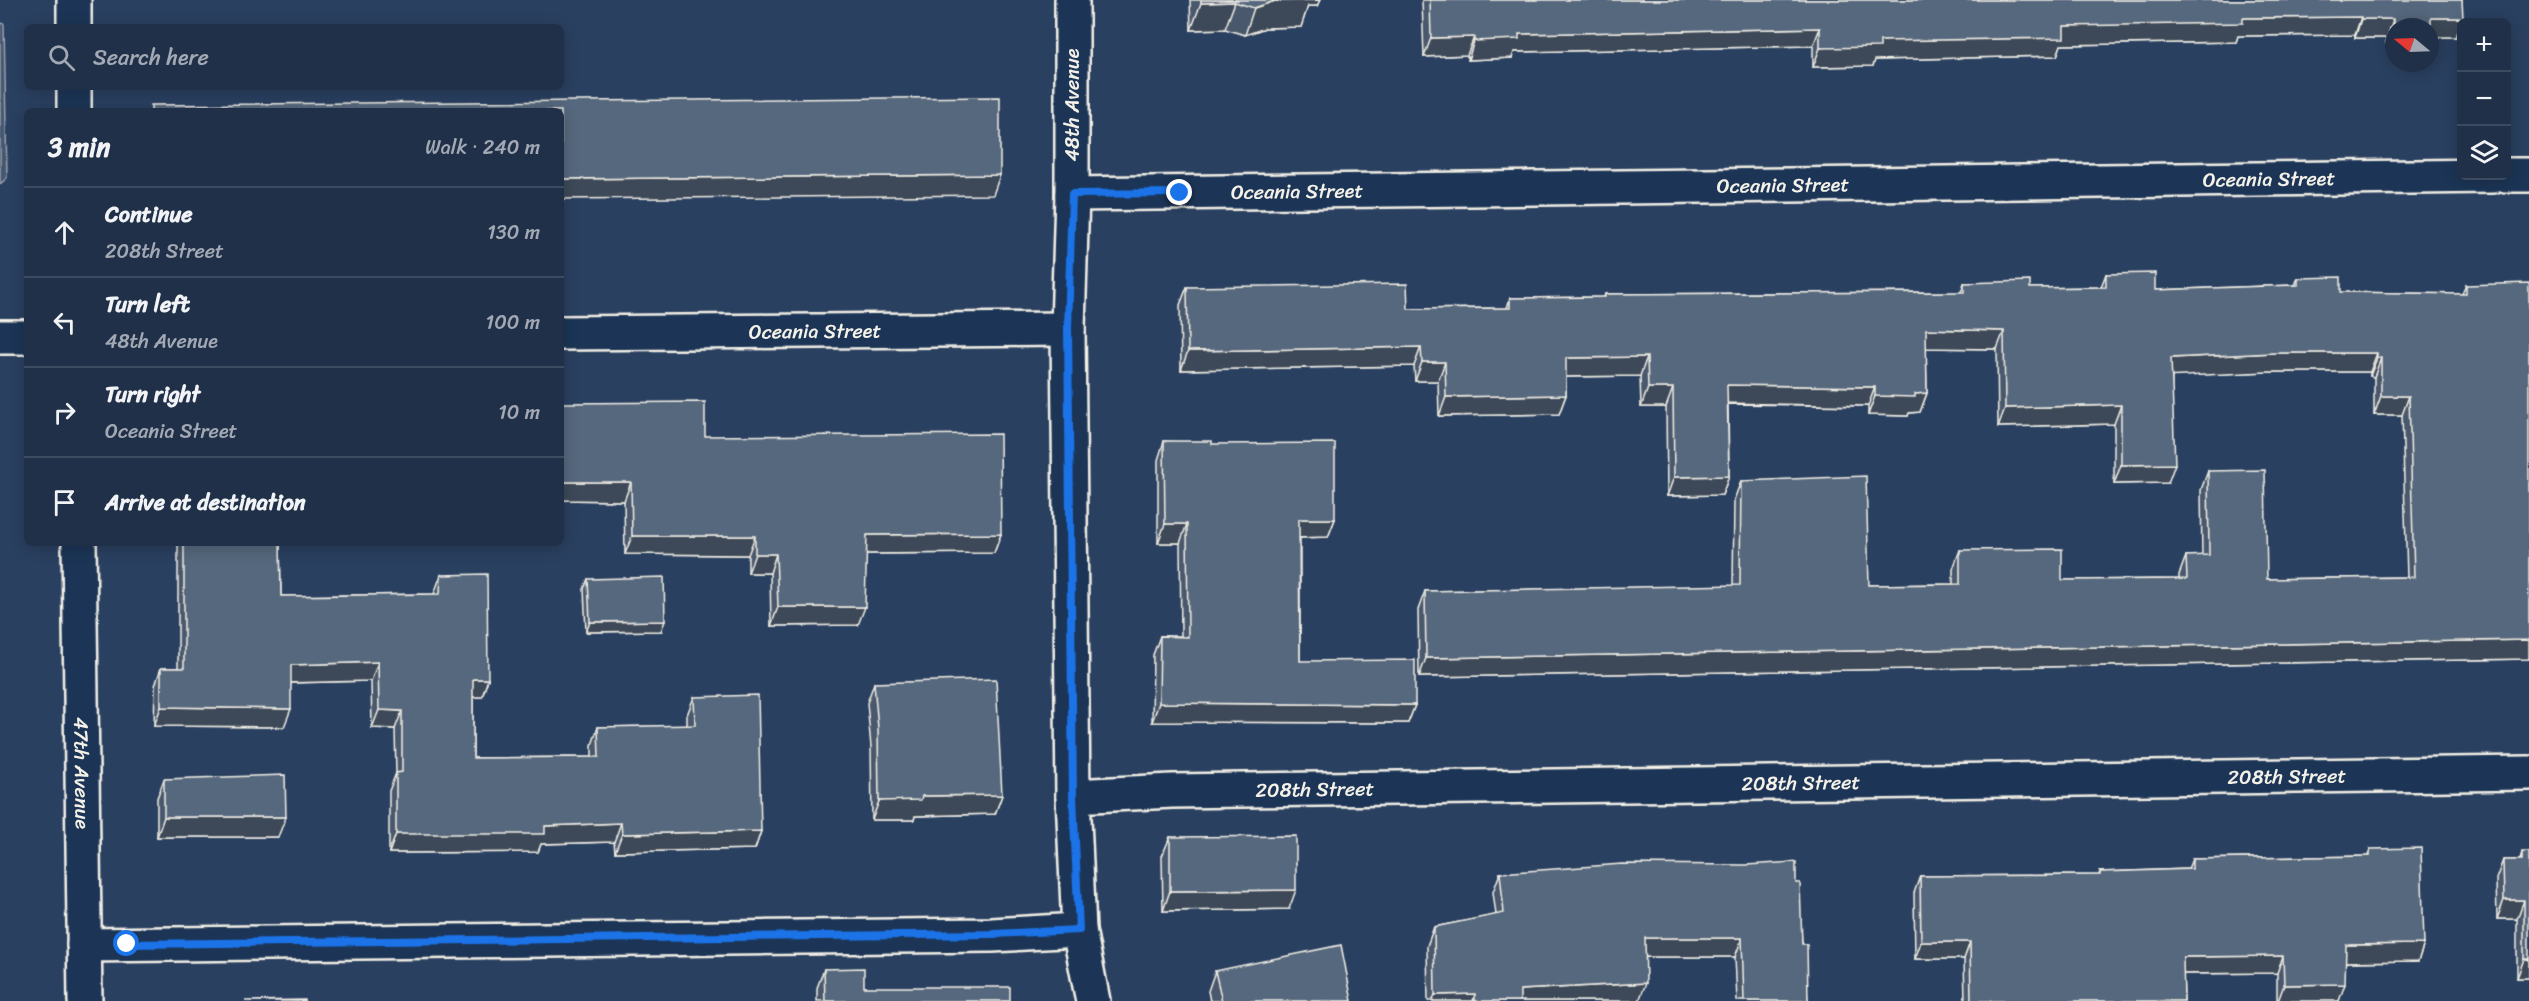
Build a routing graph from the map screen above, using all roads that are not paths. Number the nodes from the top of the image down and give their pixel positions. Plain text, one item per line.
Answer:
1 (74, 0) edge
2 (1072, 0) edge
3 (74, 24) edge
4 (74, 90) edge
5 (74, 108) edge
6 (2511, 175) edge
7 (2529, 175) edge
8 (2457, 176) edge
9 (1072, 194) junction
10 (1068, 329) junction
11 (564, 333) edge
12 (0, 337) edge
13 (24, 337) edge
14 (79, 546) edge
15 (2529, 773) edge
16 (1073, 796) junction
17 (1079, 930) junction
18 (84, 945) junction
19 (85, 1001) edge
20 (1092, 1001) edge

1 - 3 street
2 - 9 street, 48th Avenue
4 - 5 street
6 - 7 street
8 - 9 street, Oceania Street
9 - 10 street, 48th Avenue
10 - 11 street, Oceania Street
10 - 16 street, 48th Avenue
12 - 13 street
14 - 18 street, 47th Avenue
15 - 16 street, 208th Street
16 - 17 street, 48th Avenue
17 - 18 street
17 - 20 street, 48th Avenue
18 - 19 street, 47th Avenue

